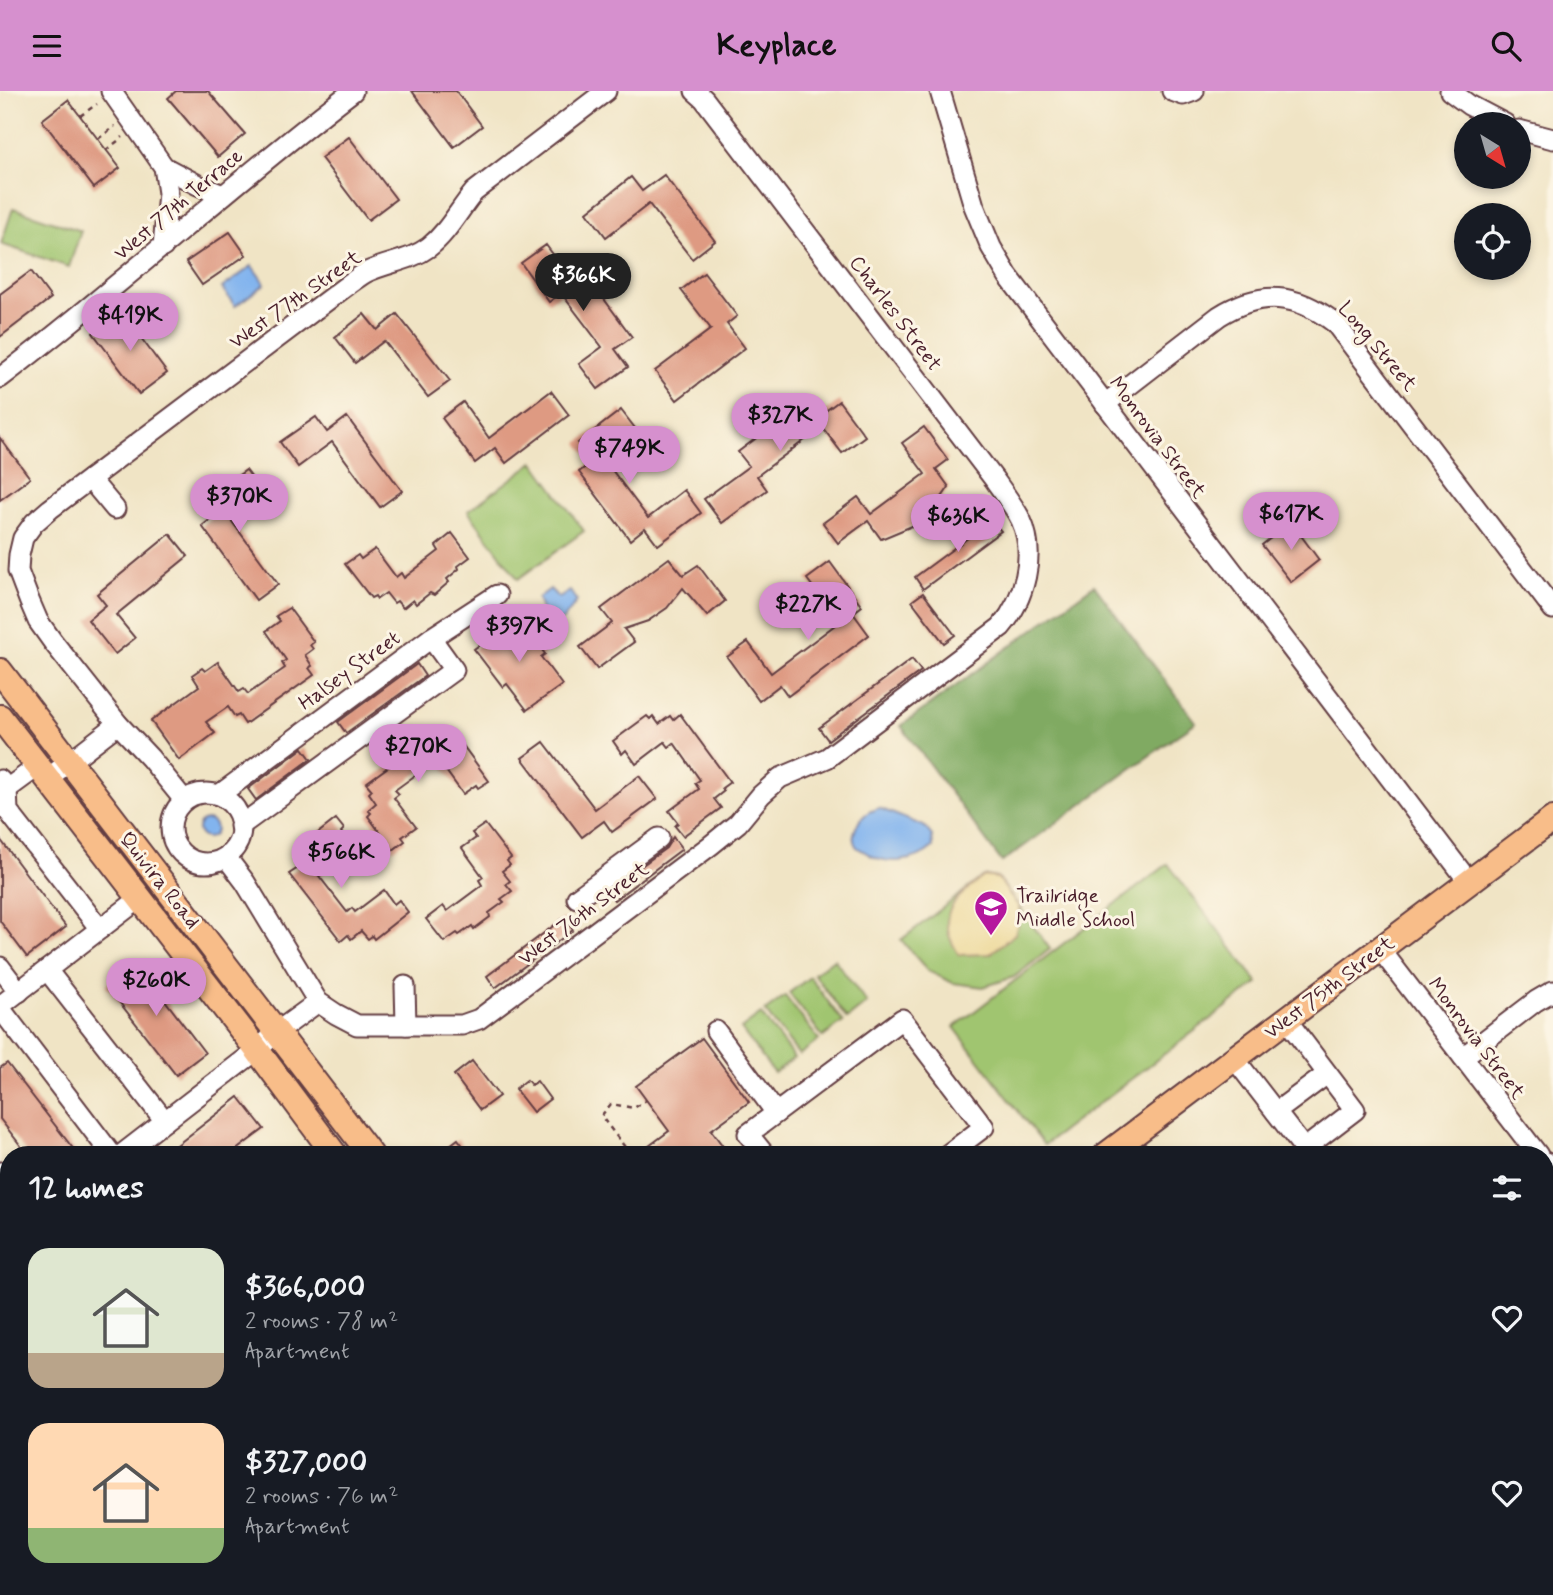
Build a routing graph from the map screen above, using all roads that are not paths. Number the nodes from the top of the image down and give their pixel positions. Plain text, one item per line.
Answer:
1 (353, 91) edge
2 (606, 91) edge
3 (695, 91) edge
4 (940, 91) edge
5 (1172, 91) edge
6 (1194, 91) edge
7 (1450, 91) edge
8 (111, 92) edge
9 (1482, 112) edge
10 (1531, 133) edge
11 (1553, 139) edge
12 (164, 167) junction
13 (223, 195) junction
14 (163, 247) junction
15 (0, 378) edge
16 (1105, 404) junction
17 (90, 479) junction
18 (115, 509) dead end
19 (1026, 577) joint
20 (497, 595) dead end
21 (1553, 609) edge
22 (431, 638) junction
23 (0, 671) edge
24 (0, 717) edge
25 (118, 724) junction
26 (69, 762) junction
27 (42, 773) junction
28 (3, 785) edge
29 (219, 795) junction
30 (184, 800) junction
31 (4, 814) edge
32 (1553, 819) edge
33 (240, 826) junction
34 (659, 838) dead end
35 (226, 857) junction
36 (1469, 883) junction
37 (577, 898) dead end
38 (139, 899) junction
39 (100, 929) junction
40 (1380, 949) junction
41 (0, 967) edge
42 (47, 971) junction
43 (405, 986) dead end
44 (1553, 991) edge
45 (19, 992) junction
46 (318, 1002) junction
47 (0, 1007) edge
48 (1286, 1019) junction
49 (406, 1025) junction
50 (716, 1031) dead end
51 (277, 1032) junction
52 (257, 1050) junction
53 (1463, 1057) junction
54 (1234, 1058) junction
55 (1327, 1074) junction
56 (1276, 1112) junction
57 (776, 1113) junction
58 (165, 1121) junction
59 (105, 1146) edge
60 (133, 1146) edge
61 (328, 1146) edge
62 (364, 1146) edge
63 (758, 1146) edge
64 (960, 1146) edge
65 (1124, 1146) edge
66 (1302, 1146) edge
67 (1313, 1146) edge
68 (1531, 1146) edge

1 - 13 street, West 77th Terrace
2 - 17 street, West 77th Street
3 - 19 street, Charles Street
4 - 16 street, Monrovia Street
5 - 6 street
7 - 9 street
8 - 12 street
10 - 11 street
12 - 13 street
12 - 14 street
13 - 14 street, West 77th Terrace
14 - 15 street, West 77th Terrace
16 - 21 street, Long Street
16 - 36 street, Monrovia Street
17 - 18 street
17 - 25 street, West 77th Street
19 - 49 street, West 76th Street
20 - 22 street
22 - 29 street, Halsey Street
22 - 33 street, Halsey Street
23 - 26 main road, Quivira Road
24 - 27 main road, Quivira Road
25 - 26 street
25 - 30 street
26 - 27 street
26 - 51 main road, Quivira Road
27 - 28 street
27 - 38 main road, Quivira Road
28 - 31 street
29 - 30 street
29 - 33 street
30 - 35 street
31 - 39 street
32 - 36 main road, West 75th Street
33 - 35 street
34 - 37 street
35 - 46 street
36 - 40 main road, West 75th Street
38 - 39 street
38 - 52 main road, Quivira Road
39 - 42 street
40 - 48 main road, West 75th Street
40 - 53 street, Monrovia Street
41 - 45 street
42 - 45 street
42 - 58 street
43 - 49 street
44 - 53 street
45 - 47 street
46 - 49 street, West 76th Street
46 - 51 street
47 - 59 street
48 - 54 main road, West 75th Street
48 - 55 street
50 - 57 street
51 - 52 street
51 - 62 main road, Quivira Road
52 - 58 street
52 - 61 main road, Quivira Road
53 - 68 street, Monrovia Street
54 - 56 street
54 - 65 main road, West 75th Street
55 - 56 street
55 - 67 street
56 - 66 street
57 - 63 street
57 - 64 street
58 - 60 street

